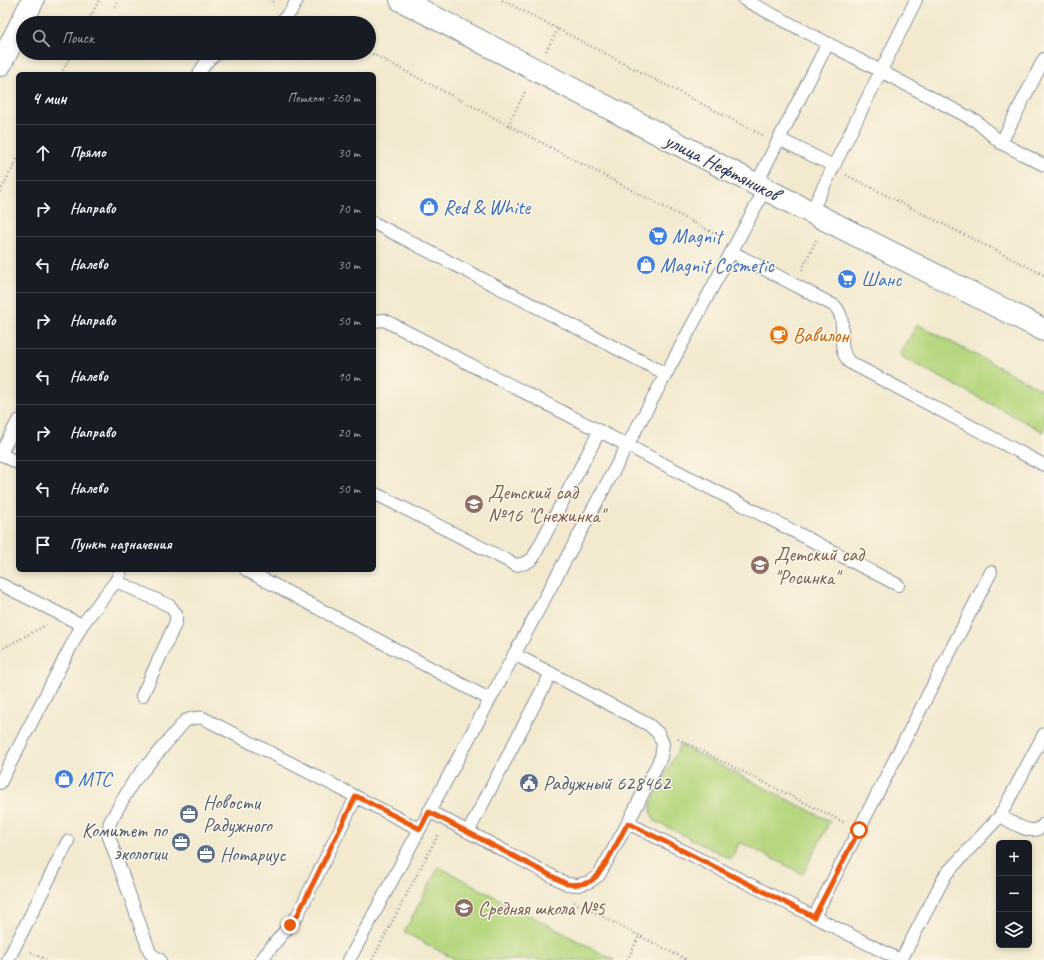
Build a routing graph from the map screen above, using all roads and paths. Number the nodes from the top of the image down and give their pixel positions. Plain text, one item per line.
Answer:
1 (34, 0) edge
2 (99, 0) edge
3 (118, 0) edge
4 (297, 0) edge
5 (401, 0) edge
6 (745, 0) edge
7 (916, 0) edge
8 (761, 4) edge
9 (115, 7) dead end
10 (26, 16) edge
11 (91, 16) edge
12 (286, 16) edge
13 (16, 34) edge
14 (828, 43) junction
15 (376, 56) edge
16 (1044, 59) edge
17 (68, 60) edge
18 (208, 60) edge
19 (0, 65) edge
20 (881, 71) junction
21 (62, 72) edge
22 (200, 72) edge
23 (779, 139) junction
24 (1001, 143) junction
25 (16, 161) edge
26 (1044, 165) edge
27 (834, 166) junction
28 (760, 187) junction
29 (0, 192) edge
30 (811, 212) junction
31 (376, 223) edge
32 (732, 252) junction
33 (376, 321) edge
34 (1044, 330) edge
35 (666, 374) junction
36 (16, 425) edge
37 (599, 432) junction
38 (627, 446) junction
39 (0, 454) edge
40 (16, 462) edge
41 (1044, 465) edge
42 (376, 494) edge
43 (250, 572) edge
44 (991, 572) dead end
45 (118, 575) edge
46 (0, 584) edge
47 (898, 585) dead end
48 (62, 616) junction
49 (82, 626) junction
50 (0, 650) edge
51 (514, 654) junction
52 (551, 673) junction
53 (142, 696) dead end
54 (489, 699) junction
55 (649, 725) junction
56 (1044, 734) edge
57 (0, 783) edge
58 (356, 796) junction
59 (429, 812) junction
60 (1000, 816) junction
61 (628, 823) junction
62 (1044, 824) edge
63 (420, 829) junction
64 (859, 830) junction
65 (468, 832) junction
66 (68, 841) dead end
67 (814, 917) junction
68 (640, 935) dead end
69 (8, 960) edge
70 (160, 960) edge
71 (260, 960) edge
72 (349, 960) edge
73 (627, 960) edge
74 (900, 960) edge

1 - 10 street
2 - 11 path
3 - 9 path
4 - 12 lane
5 - 28 street, улица Нефтяников
6 - 8 lane
7 - 20 lane
8 - 14 lane
13 - 19 street
14 - 20 lane
14 - 23 lane
15 - 32 path
16 - 24 lane
17 - 21 path
18 - 22 lane
20 - 24 lane
20 - 27 lane
23 - 27 lane
23 - 28 lane
24 - 26 lane
25 - 29 path
27 - 30 lane
28 - 30 street, улица Нефтяников
28 - 32 lane
30 - 34 street, улица Нефтяников
31 - 35 lane
32 - 35 lane
32 - 41 lane
33 - 37 lane
35 - 38 lane
36 - 39 lane
37 - 38 lane
37 - 42 lane
38 - 47 lane
38 - 51 lane
39 - 40 lane
43 - 54 lane
44 - 64 lane
45 - 49 lane
45 - 53 lane
46 - 48 lane
48 - 49 lane
48 - 50 path
49 - 57 lane
51 - 52 lane
51 - 54 lane
52 - 55 lane
52 - 65 lane
54 - 59 lane
55 - 61 lane
55 - 64 path
56 - 60 lane
58 - 63 lane
58 - 70 lane
58 - 71 lane
59 - 63 lane
59 - 65 lane
60 - 62 lane
60 - 74 lane
61 - 65 lane
61 - 67 lane
63 - 72 lane
64 - 67 lane
66 - 69 lane
67 - 74 lane
68 - 73 path

